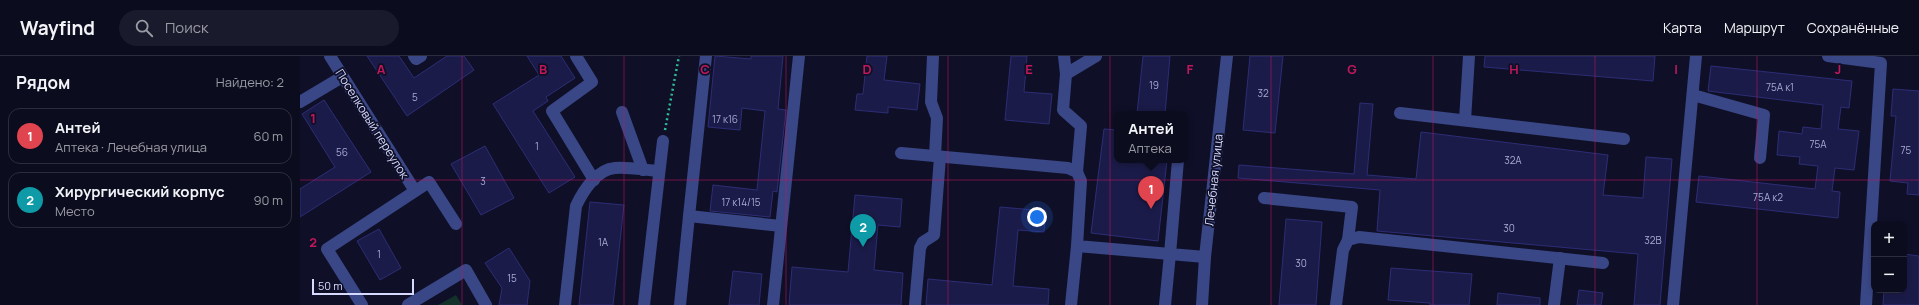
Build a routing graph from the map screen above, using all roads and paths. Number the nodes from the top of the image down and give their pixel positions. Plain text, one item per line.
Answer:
1 (330, 56) edge
2 (414, 56) edge
3 (421, 56) edge
4 (576, 56) edge
5 (679, 56) edge
6 (706, 56) edge
7 (799, 56) edge
8 (933, 56) edge
9 (1064, 56) edge
10 (1096, 56) edge
11 (1227, 56) edge
12 (1469, 56) edge
13 (1696, 56) edge
14 (1828, 56) edge
15 (1066, 74) junction
16 (342, 77) junction
17 (1693, 95) junction
18 (300, 102) edge
19 (622, 112) dead end
20 (1400, 113) dead end
21 (1465, 120) junction
22 (1624, 139) dead end
23 (662, 140) joint
24 (901, 153) dead end
25 (937, 157) junction
26 (1760, 158) dead end
27 (1178, 163) edge
28 (643, 170) junction
29 (659, 171) junction
30 (1077, 172) junction
31 (594, 180) junction
32 (415, 191) junction
33 (1264, 198) dead end
34 (690, 216) junction
35 (456, 224) dead end
36 (782, 226) junction
37 (1348, 240) junction
38 (1077, 246) junction
39 (1170, 254) junction
40 (1206, 257) junction
41 (1560, 258) junction
42 (1603, 262) dead end
43 (362, 305) edge
44 (408, 305) edge
45 (486, 305) edge
46 (565, 305) edge
47 (644, 305) edge
48 (680, 305) edge
49 (773, 305) edge
50 (915, 305) edge
51 (1071, 305) edge
52 (1165, 305) edge
53 (1202, 305) edge
54 (1336, 305) edge
55 (1554, 305) edge
56 (1673, 305) edge
57 (1866, 305) edge

1 - 16 street, Поселковый переулок
2 - 3 street
4 - 31 street
5 - 23 path
6 - 34 street
7 - 36 street
8 - 25 street
9 - 15 street
10 - 15 street
11 - 40 street, Лечебная улица
12 - 21 street
13 - 17 street
14 - 57 street
15 - 30 street
16 - 18 street
16 - 32 street, Поселковый переулок
17 - 26 street
17 - 56 street
19 - 28 street
20 - 21 street
21 - 22 street
23 - 29 street
24 - 25 street
25 - 30 street
25 - 50 street
27 - 39 street
28 - 29 street
28 - 31 street
29 - 47 street
30 - 38 street
31 - 46 street
32 - 35 street
32 - 43 street
33 - 37 street
34 - 36 street
34 - 48 street
36 - 49 street
37 - 41 street
37 - 54 street
38 - 39 street
38 - 51 street
39 - 40 street
39 - 52 street
40 - 53 street, Лечебная улица
41 - 42 street
41 - 55 street
44 - 45 street

